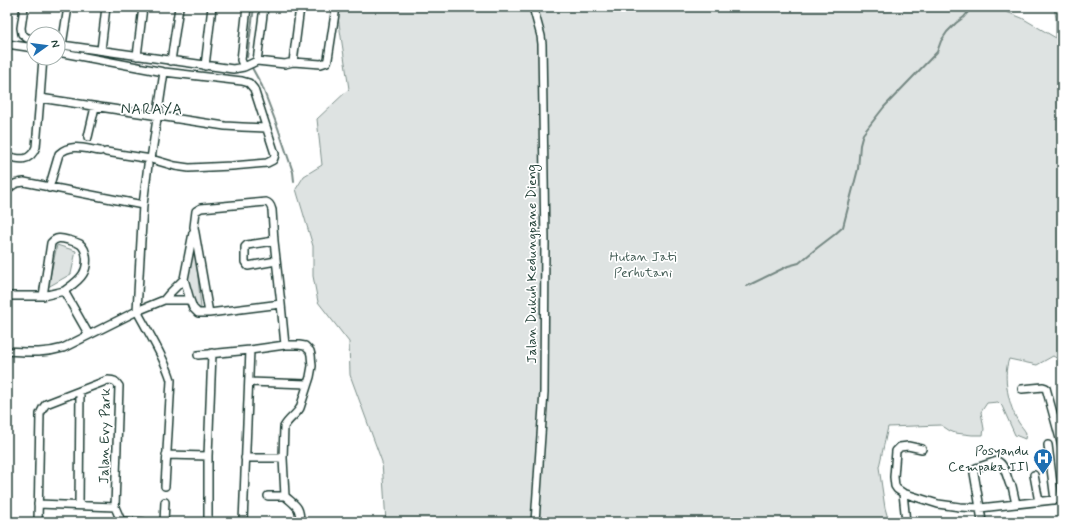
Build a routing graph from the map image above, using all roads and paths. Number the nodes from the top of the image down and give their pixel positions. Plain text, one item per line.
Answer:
1 (24, 7) edge
2 (68, 7) edge
3 (106, 7) edge
4 (143, 7) edge
5 (179, 7) edge
6 (212, 7) edge
7 (247, 7) edge
8 (264, 7) edge
9 (300, 7) edge
10 (336, 7) edge
11 (533, 7) edge
12 (64, 26) edge
13 (26, 37) edge
14 (7, 44) edge
15 (66, 46) edge
16 (26, 47) edge
17 (101, 50) junction
18 (66, 54) edge
19 (137, 56) junction
20 (171, 61) junction
21 (257, 61) junction
22 (293, 62) junction
23 (42, 66) edge
24 (205, 66) junction
25 (244, 67) junction
26 (164, 72) junction
27 (40, 98) junction
28 (95, 107) junction
29 (158, 116) junction
30 (266, 128) junction
31 (88, 138) dead end
32 (7, 156) edge
33 (150, 162) junction
34 (49, 188) junction
35 (7, 191) edge
36 (144, 205) junction
37 (194, 227) junction
38 (274, 241) junction
39 (276, 262) junction
40 (184, 279) junction
41 (64, 291) junction
42 (7, 296) edge
43 (43, 296) junction
44 (164, 300) junction
45 (190, 300) junction
46 (281, 304) junction
47 (137, 311) junction
48 (209, 313) junction
49 (89, 335) junction
50 (285, 345) junction
51 (7, 350) edge
52 (250, 350) junction
53 (212, 353) junction
54 (198, 355) dead end
55 (248, 382) junction
56 (307, 384) junction
57 (1022, 389) dead end
58 (80, 391) junction
59 (1048, 445) dead end
60 (1062, 446) edge
61 (922, 449) dead end
62 (166, 455) junction
63 (208, 456) junction
64 (245, 458) junction
65 (283, 458) junction
66 (1034, 475) dead end
67 (165, 486) dead end
68 (903, 493) junction
69 (268, 496) dead end
70 (285, 496) junction
71 (1059, 500) edge
72 (165, 502) dead end
73 (1040, 502) junction
74 (38, 504) junction
75 (1016, 504) junction
76 (79, 505) junction
77 (115, 506) junction
78 (980, 508) junction
79 (120, 521) edge
80 (38, 522) edge
81 (143, 522) edge
82 (164, 522) edge
83 (208, 522) edge
84 (243, 522) edge
85 (300, 522) edge
86 (535, 522) edge
87 (906, 522) edge
88 (982, 522) edge

1 - 13 street
2 - 12 street
3 - 17 street
4 - 19 street
5 - 20 street
6 - 24 street
7 - 25 street
8 - 21 street
9 - 22 street
10 - 22 street
11 - 86 street, Jalan Dukuh Kedungpane Dieng
14 - 16 street
15 - 17 street
17 - 19 street
18 - 26 street
19 - 20 street
20 - 24 street
21 - 22 street
21 - 25 street
23 - 27 street
24 - 25 street
26 - 29 street
26 - 30 street
27 - 28 street
27 - 32 street
28 - 29 street
28 - 31 street
29 - 30 street
29 - 33 street
30 - 33 street
33 - 34 street
33 - 36 street
34 - 35 street
34 - 36 street
36 - 47 street
37 - 38 street
37 - 40 street
37 - 48 street
38 - 39 street
38 - 39 street
39 - 46 street
40 - 44 street
40 - 45 street
41 - 43 street
41 - 43 street
41 - 49 street
42 - 43 street
44 - 45 street
44 - 47 street
45 - 48 street
46 - 48 street
46 - 50 street
47 - 49 street
47 - 62 street
49 - 51 street
50 - 52 street
50 - 56 street
52 - 53 street
52 - 55 street
53 - 54 street
53 - 63 street
55 - 56 street
55 - 64 street
56 - 65 street
57 - 60 street
58 - 74 street, Jalan Evy Park
58 - 76 street, Jalan Evy Park
58 - 77 street, Jalan Evy Park
59 - 71 street
61 - 68 street
62 - 63 street
62 - 67 street
63 - 83 street
64 - 65 street
64 - 84 street
65 - 70 street
66 - 73 street
68 - 78 street
68 - 87 street
69 - 70 street
70 - 85 street
71 - 73 street
72 - 82 street
73 - 75 street
74 - 76 street
74 - 80 street, Jalan Evy Park
75 - 78 street
75 - 78 street
76 - 77 street
77 - 79 street, Jalan Evy Park
78 - 88 street
79 - 81 street, Jalan Evy Park

